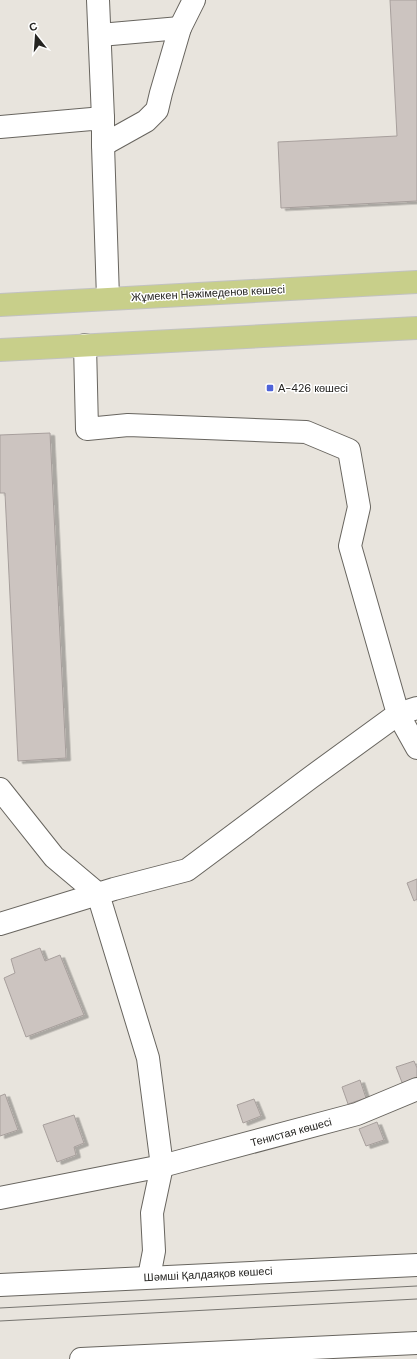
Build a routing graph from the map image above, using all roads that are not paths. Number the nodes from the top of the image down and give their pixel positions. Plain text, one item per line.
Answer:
1 (98, 0) edge
2 (194, 0) edge
3 (180, 28) junction
4 (100, 35) junction
5 (104, 118) junction
6 (0, 127) edge
7 (103, 145) junction
8 (417, 282) edge
9 (108, 298) junction
10 (0, 305) edge
11 (417, 328) edge
12 (85, 345) junction
13 (0, 350) edge
14 (411, 715) edge
15 (417, 748) edge
16 (0, 789) edge
17 (98, 894) junction
18 (0, 924) edge
19 (417, 1089) edge
20 (162, 1166) junction
21 (0, 1198) edge
22 (417, 1265) edge
23 (149, 1277) junction
24 (0, 1285) edge
25 (417, 1343) edge
26 (144, 1357) edge
27 (81, 1359) edge

1 - 4 street
2 - 3 street
3 - 4 street
3 - 7 street
4 - 5 street
5 - 6 street
5 - 7 street
7 - 9 street
8 - 9 main road, Жұмекен Нәжімеденов көшесі
9 - 10 main road, Жұмекен Нәжімеденов көшесі
11 - 12 main road
12 - 13 main road
12 - 14 street
14 - 15 street
14 - 17 street
16 - 17 street
17 - 18 street
17 - 20 street
19 - 20 street, Тенистая көшесі
20 - 21 street, Тенистая көшесі
20 - 23 street
22 - 23 street, Шәмші Қалдаяқов көшесі
23 - 24 street, Шәмші Қалдаяқов көшесі
25 - 26 street
26 - 27 street

